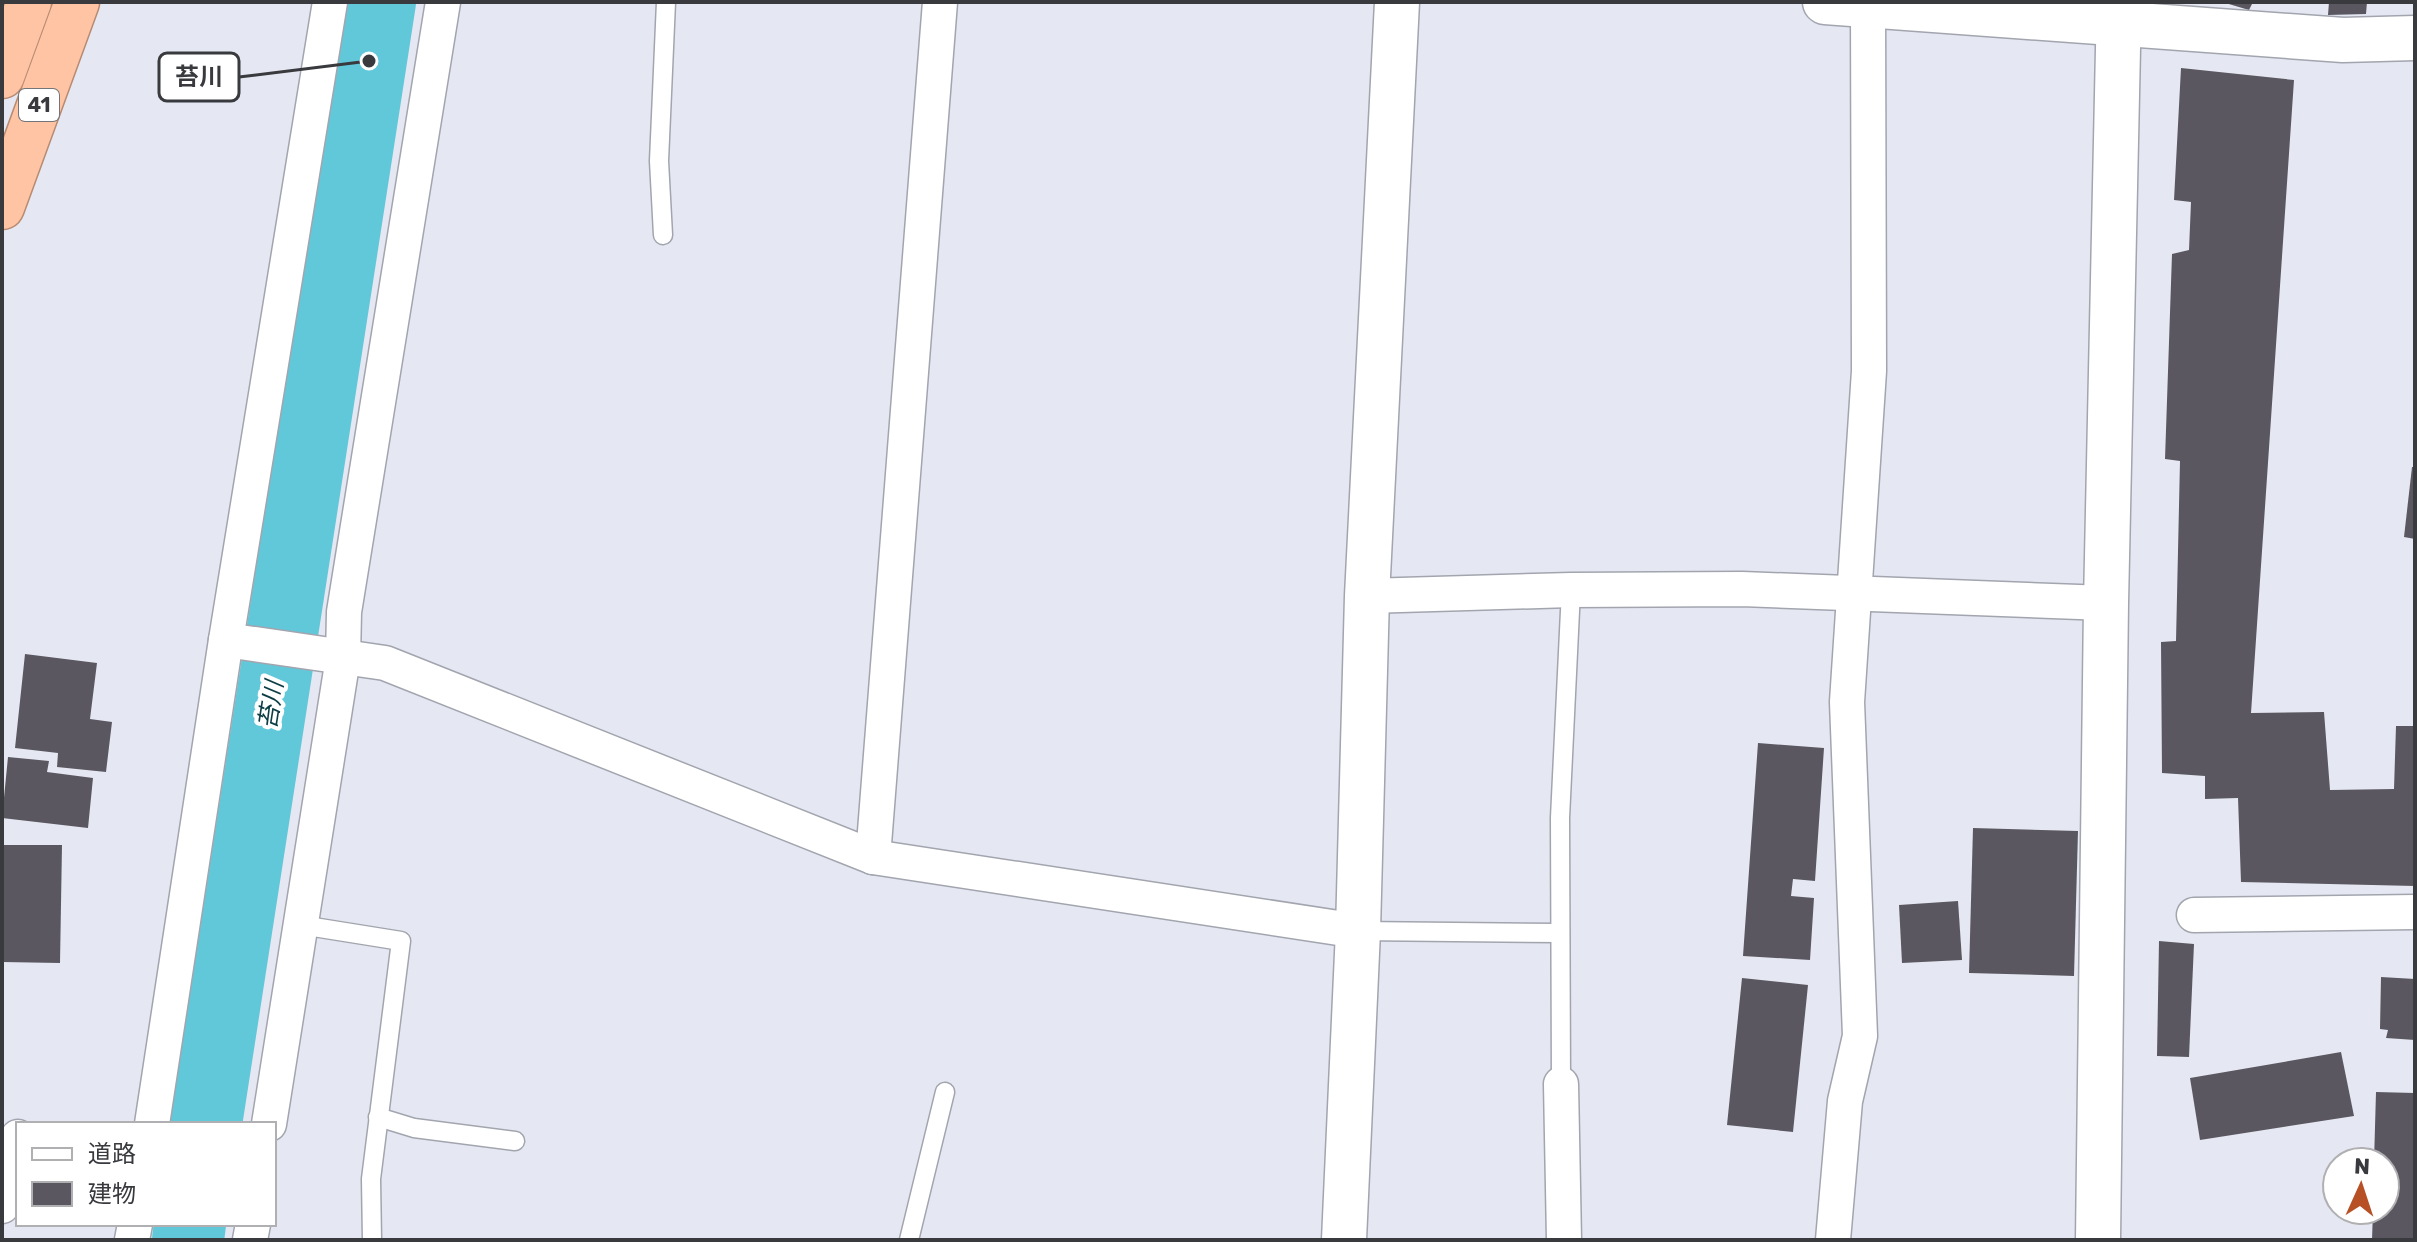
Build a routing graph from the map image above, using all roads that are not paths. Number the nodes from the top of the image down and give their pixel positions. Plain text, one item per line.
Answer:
1 (29, 2) edge
2 (77, 2) edge
3 (330, 2) edge
4 (443, 2) edge
5 (666, 2) edge
6 (940, 2) edge
7 (1397, 2) edge
8 (1825, 2) edge
9 (1868, 5) junction
10 (2119, 13) edge
11 (2415, 38) edge
12 (2, 76) edge
13 (2, 207) edge
14 (663, 235) dead end
15 (1571, 590) junction
16 (1854, 592) junction
17 (1367, 596) junction
18 (2106, 603) junction
19 (234, 642) junction
20 (335, 657) junction
21 (873, 857) junction
22 (2415, 912) edge
23 (2194, 915) dead end
24 (301, 925) junction
25 (1358, 931) junction
26 (1559, 933) junction
27 (1561, 1084) joint
28 (945, 1092) dead end
29 (378, 1117) junction
30 (152, 1122) edge
31 (269, 1122) edge
32 (515, 1141) dead end
33 (16, 1146) edge
34 (2, 1206) edge
35 (372, 1240) edge
36 (909, 1240) edge
37 (1344, 1240) edge
38 (1564, 1240) edge
39 (1833, 1240) edge
40 (2098, 1240) edge

1 - 12 highway, 41
2 - 13 highway, 41
3 - 19 street
4 - 20 street
5 - 14 lane
6 - 21 street
7 - 17 street
8 - 9 street
9 - 10 street
9 - 16 street
10 - 11 street
10 - 18 street
15 - 16 street
15 - 17 street
15 - 26 lane
16 - 18 street
16 - 39 street
17 - 25 street
18 - 40 street
19 - 20 street
19 - 30 street
20 - 21 street
20 - 24 street
21 - 25 street
22 - 23 street
24 - 29 lane
24 - 31 street
25 - 26 lane
25 - 37 street
26 - 27 lane
27 - 38 street
28 - 36 lane
29 - 32 lane
29 - 35 lane
33 - 34 street

